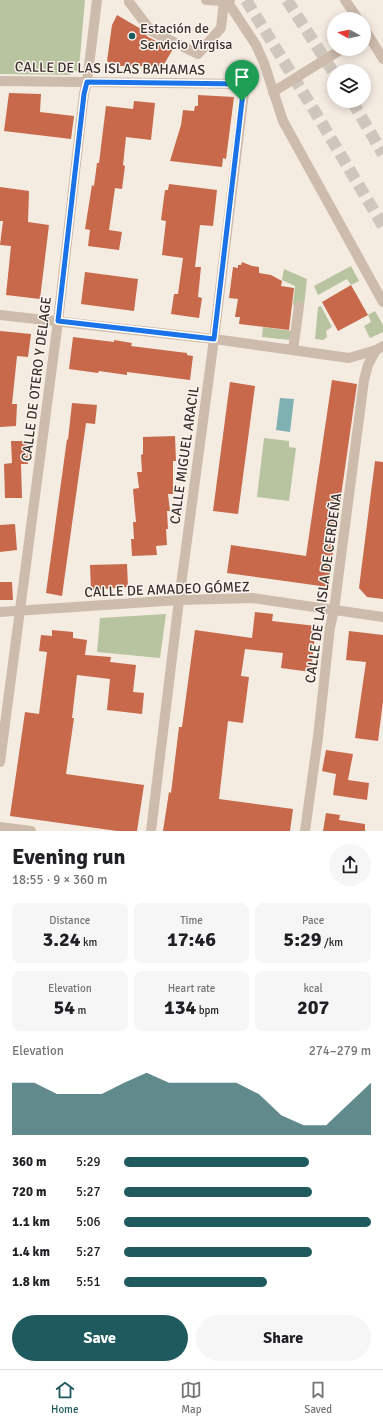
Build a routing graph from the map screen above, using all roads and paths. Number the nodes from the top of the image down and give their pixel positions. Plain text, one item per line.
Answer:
1 (97, 0) edge
2 (129, 0) edge
3 (206, 0) edge
4 (345, 0) edge
5 (227, 1) edge
6 (353, 12) edge
7 (371, 41) edge
8 (331, 56) edge
9 (383, 59) edge
10 (0, 81) edge
11 (87, 82) junction
12 (244, 84) joint
13 (273, 92) junction
14 (383, 302) edge
15 (299, 306) dead end
16 (0, 314) edge
17 (58, 321) junction
18 (214, 339) junction
19 (379, 348) edge
20 (293, 350) junction
21 (179, 600) junction
22 (334, 610) junction
23 (20, 611) junction
24 (0, 612) edge
25 (383, 617) edge
26 (0, 762) edge
27 (0, 827) edge
28 (31, 831) edge
29 (151, 831) edge
30 (305, 831) edge

1 - 11 street, CALLE DE OTERO Y DELAGE
2 - 5 street
3 - 5 street
4 - 6 street
5 - 13 street
7 - 9 street
8 - 13 street
10 - 11 street, CALLE DE LAS ISLAS BAHAMAS
11 - 12 street, CALLE DE LAS ISLAS BAHAMAS
11 - 17 street, CALLE DE OTERO Y DELAGE
12 - 18 street, CALLE MIGUEL ARACIL
13 - 14 street
15 - 20 street
16 - 17 street
17 - 18 street
17 - 23 street, CALLE DE OTERO Y DELAGE
18 - 20 street
18 - 21 street, CALLE MIGUEL ARACIL
19 - 20 street
19 - 22 street, CALLE DE LA ISLA DE CERDEÑA
21 - 22 street, CALLE DE AMADEO GÓMEZ
21 - 23 street, CALLE DE AMADEO GÓMEZ
21 - 29 street, CALLE MIGUEL ARACIL
22 - 25 street, CALLE DE AMADEO GÓMEZ
22 - 30 street, CALLE DE LA ISLA DE CERDEÑA
23 - 24 street, CALLE DE AMADEO GÓMEZ
23 - 26 street, CALLE DE OTERO Y DELAGE
27 - 28 street

